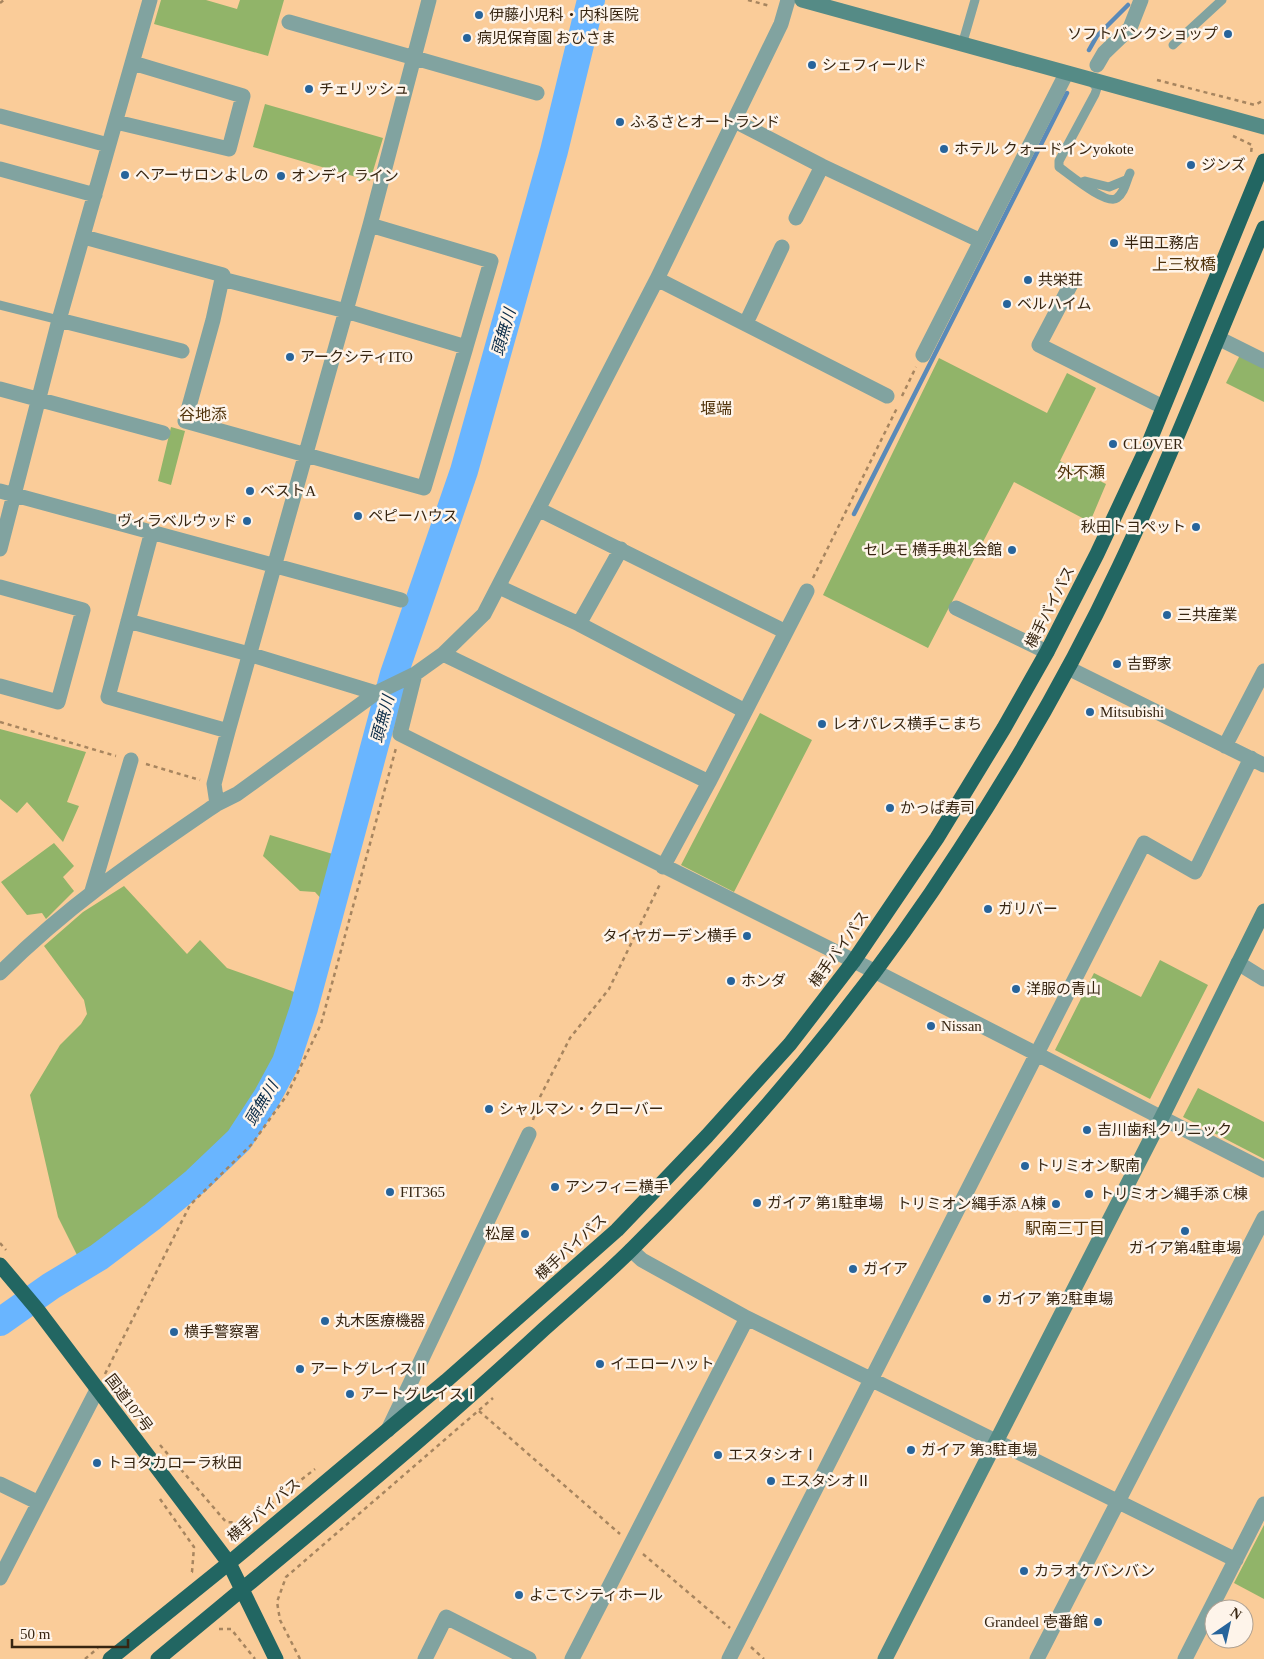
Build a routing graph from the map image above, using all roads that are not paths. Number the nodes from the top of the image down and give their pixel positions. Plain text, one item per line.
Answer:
1 (150, 0) edge
2 (429, 0) edge
3 (788, 0) edge
4 (802, 0) edge
5 (974, 0) edge
6 (1141, 0) edge
7 (1222, 0) edge
8 (289, 22) dead end
9 (1173, 44) dead end
10 (962, 45) junction
11 (414, 56) junction
12 (133, 63) junction
13 (1097, 65) dead end
14 (1066, 74) junction
15 (1092, 81) junction
16 (536, 93) dead end
17 (0, 116) edge
18 (733, 120) junction
19 (116, 122) junction
20 (1264, 127) edge
21 (108, 145) junction
22 (1258, 160) edge
23 (822, 166) junction
24 (0, 169) edge
25 (1082, 182) junction
26 (95, 195) junction
27 (796, 218) dead end
28 (370, 225) junction
29 (1264, 228) edge
30 (84, 237) junction
31 (981, 242) junction
32 (782, 247) dead end
33 (657, 279) junction
34 (222, 280) junction
35 (1071, 284) dead end
36 (0, 305) edge
37 (346, 310) junction
38 (59, 320) junction
39 (746, 323) junction
40 (1218, 338) junction
41 (466, 347) junction
42 (182, 351) dead end
43 (923, 355) road end
44 (1264, 361) edge
45 (0, 389) edge
46 (39, 399) junction
47 (895, 401) road end
48 (1163, 407) junction
49 (163, 434) dead end
50 (306, 455) junction
51 (7, 493) edge
52 (538, 509) junction
53 (152, 532) junction
54 (0, 549) edge
55 (621, 549) junction
56 (276, 565) junction
57 (499, 587) junction
58 (0, 588) edge
59 (807, 590) road end
60 (401, 600) dead end
61 (956, 608) dead end
62 (128, 621) junction
63 (579, 624) junction
64 (786, 632) junction
65 (1047, 652) junction
66 (249, 654) junction
67 (443, 654) junction
68 (1068, 668) junction
69 (1264, 671) edge
70 (415, 674) junction
71 (0, 686) edge
72 (376, 693) junction
73 (745, 711) junction
74 (228, 731) junction
75 (1225, 746) junction
76 (131, 760) road end
77 (1257, 762) edge
78 (709, 782) junction
79 (217, 804) junction
80 (665, 868) junction
81 (92, 891) junction
82 (1264, 911) edge
83 (853, 962) junction
84 (1238, 963) junction
85 (874, 972) junction
86 (0, 974) edge
87 (1264, 979) edge
88 (1035, 1054) junction
89 (1162, 1117) junction
90 (529, 1134) road end
91 (1264, 1170) edge
92 (1264, 1218) edge
93 (631, 1250) junction
94 (0, 1265) edge
95 (747, 1318) junction
96 (871, 1379) junction
97 (97, 1390) junction
98 (388, 1430) junction
99 (996, 1441) junction
100 (0, 1484) edge
101 (37, 1502) junction
102 (1118, 1502) junction
103 (1264, 1504) edge
104 (1236, 1560) junction
105 (229, 1563) junction
106 (0, 1578) edge
107 (241, 1590) junction
108 (272, 1657) edge
109 (110, 1659) edge
110 (158, 1659) edge
111 (425, 1659) edge
112 (529, 1659) edge
113 (572, 1659) edge
114 (729, 1659) edge
115 (885, 1659) edge
116 (1037, 1659) edge
117 (1185, 1659) edge

1 - 12 street
2 - 11 street
3 - 18 street
4 - 10 street
5 - 10 lane
6 - 13 street
7 - 9 lane
8 - 11 street
10 - 14 street
11 - 16 street
11 - 28 street
12 - 19 street
12 - 19 street
14 - 15 street
14 - 31 street
15 - 20 street
15 - 25 lane
17 - 21 street
18 - 23 street
18 - 33 street
19 - 21 street
21 - 26 street
22 - 48 highway, 横手バイパス
23 - 27 street
23 - 31 street
24 - 26 street
25 - 25 lane
26 - 30 street
28 - 37 street
28 - 41 street
29 - 40 highway
30 - 34 street
30 - 38 street
31 - 43 street
32 - 39 street
33 - 39 street
33 - 52 street
34 - 37 street
34 - 50 street
35 - 48 street
36 - 38 lane
37 - 41 street
37 - 50 street
38 - 42 street
38 - 46 street
39 - 47 street
40 - 44 street
40 - 68 highway
41 - 50 street
45 - 46 street
46 - 49 street
46 - 51 street
48 - 65 highway, 横手バイパス
50 - 56 street
51 - 53 street
51 - 54 street
52 - 55 street
52 - 57 street
53 - 56 street
53 - 62 street
55 - 63 street
55 - 64 street
56 - 60 street
56 - 66 street
57 - 63 street
57 - 67 street
58 - 71 street
59 - 64 street
61 - 65 street
62 - 66 street
62 - 74 street
63 - 73 street
64 - 73 street
65 - 83 highway, 横手バイパス
66 - 72 street
66 - 74 street
67 - 70 street
67 - 78 street
68 - 75 street
68 - 85 highway
69 - 75 street
70 - 72 street
70 - 80 street
72 - 79 street
73 - 78 street
74 - 79 street
75 - 77 street
76 - 81 street
77 - 88 street
78 - 80 street
79 - 81 street
80 - 83 street
81 - 86 street
82 - 84 street
83 - 85 street
83 - 98 highway, 横手バイパス
84 - 87 street
84 - 89 street
85 - 88 street
85 - 93 highway
88 - 89 street
88 - 96 street
89 - 91 street
89 - 99 street
90 - 98 street
92 - 102 street
93 - 95 street
93 - 107 highway
94 - 97 highway, 国道107号
95 - 96 street
95 - 113 street
96 - 99 street
96 - 114 street
97 - 101 street
97 - 105 highway, 国道107号
98 - 105 highway, 横手バイパス
99 - 102 street
99 - 115 street
100 - 101 street
101 - 106 street
102 - 104 street
102 - 116 street
103 - 104 street
104 - 117 street
105 - 107 highway, 横手バイパス
105 - 109 highway
107 - 108 highway, 横手バイパス
107 - 110 highway
111 - 112 street

